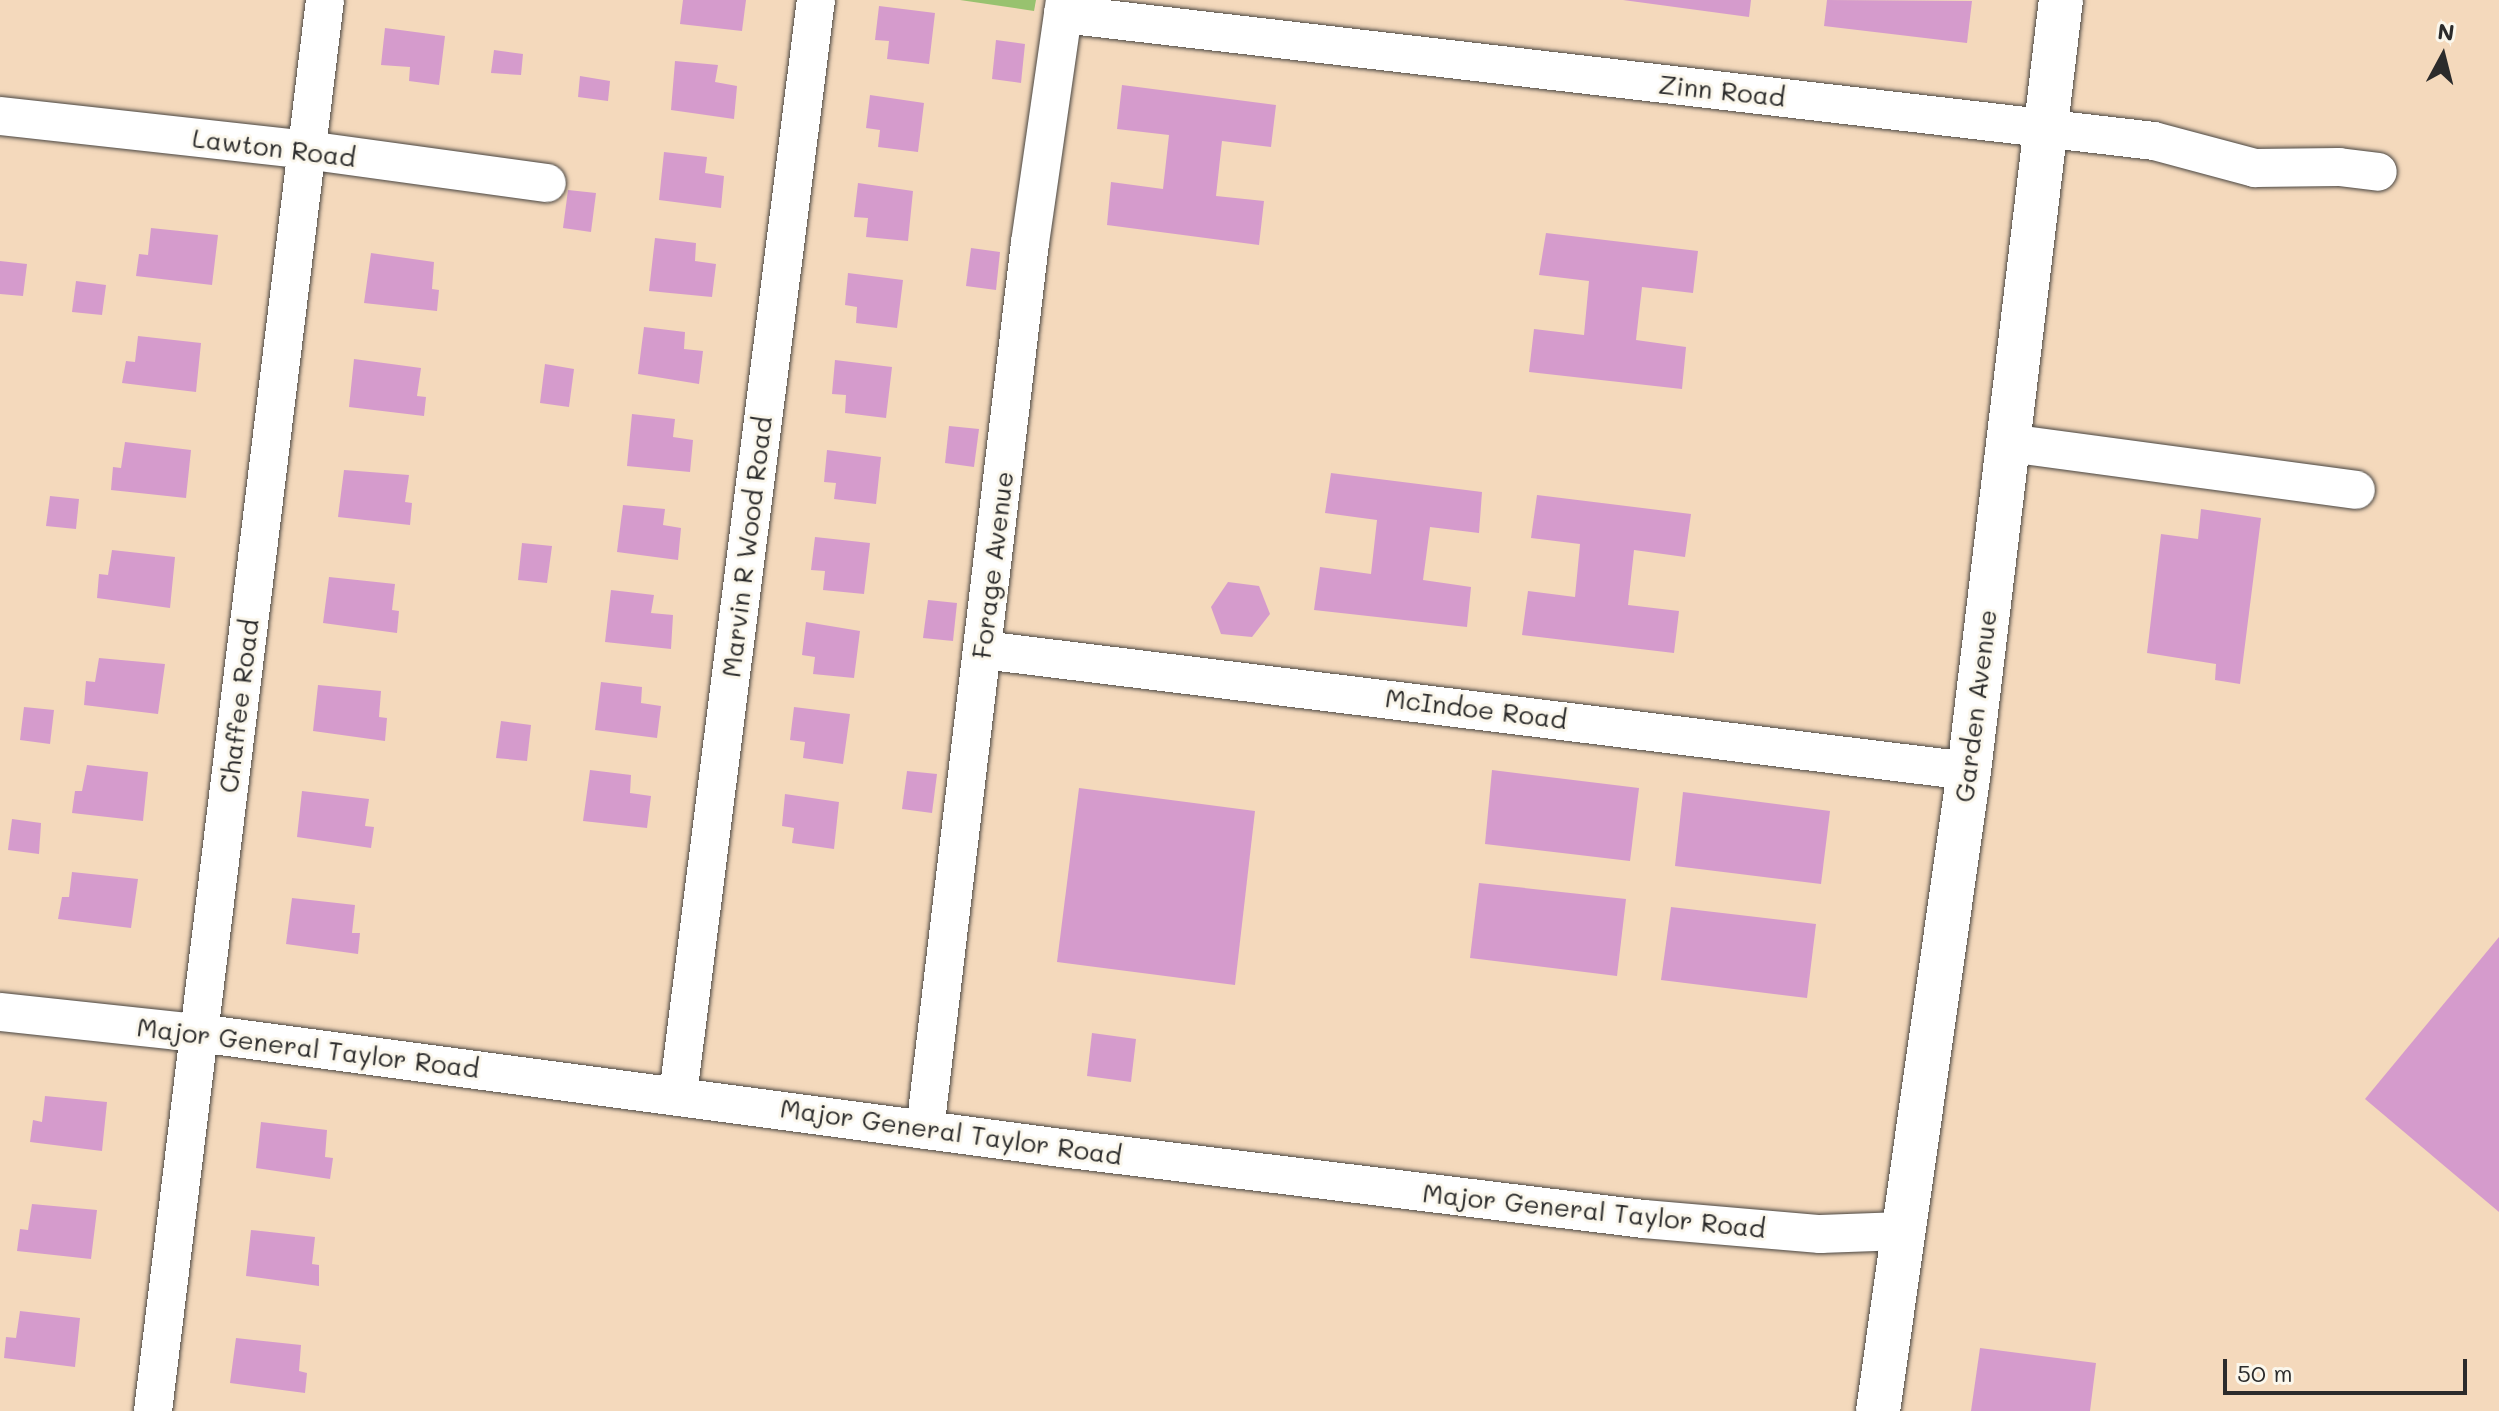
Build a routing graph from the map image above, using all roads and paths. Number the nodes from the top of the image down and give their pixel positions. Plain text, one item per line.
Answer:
1 (325, 0) edge
2 (816, 0) edge
3 (2061, 0) edge
4 (1064, 7) edge
5 (0, 116) edge
6 (2047, 127) junction
7 (306, 150) junction
8 (2378, 172) dead end
9 (547, 183) dead end
10 (2009, 443) junction
11 (2356, 490) dead end
12 (983, 650) junction
13 (1969, 771) junction
14 (0, 1012) edge
15 (198, 1033) junction
16 (678, 1095) junction
17 (925, 1130) junction
18 (1903, 1231) junction
19 (153, 1411) edge
20 (1878, 1411) edge

1 - 7 street, Chaffee Road
2 - 16 street, Marvin R Wood Road
3 - 6 street, Garden Avenue
4 - 6 street, Zinn Road
4 - 12 street, Forage Avenue
5 - 7 street, Lawton Road
6 - 8 street, Zinn Road
6 - 10 street, Garden Avenue
7 - 9 street, Lawton Road
7 - 15 street, Chaffee Road
10 - 11 street
10 - 13 street, Garden Avenue
12 - 13 street, McIndoe Road
12 - 17 street, Forage Avenue
13 - 18 street, Garden Avenue
14 - 15 street, Major General Taylor Road
15 - 16 street, Major General Taylor Road
15 - 19 street, Chaffee Road
16 - 17 street, Major General Taylor Road
17 - 18 street, Major General Taylor Road
18 - 20 street, Garden Avenue

